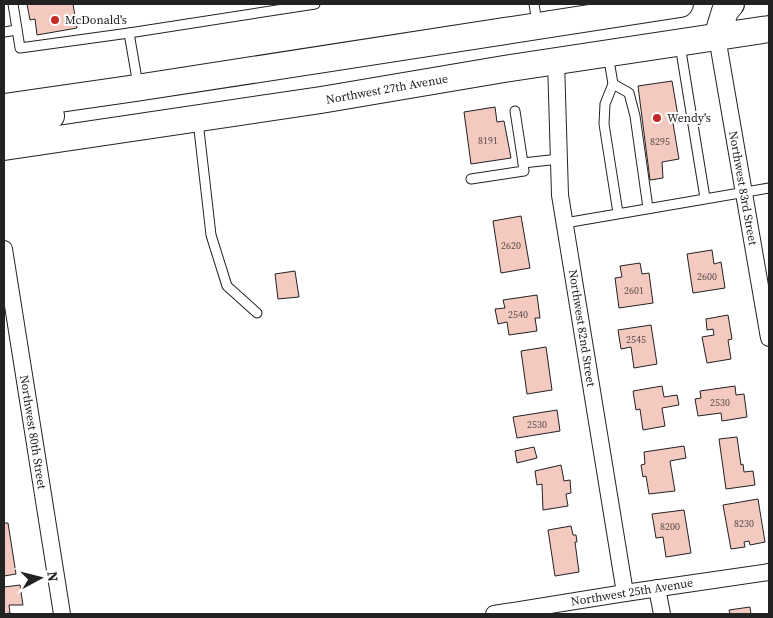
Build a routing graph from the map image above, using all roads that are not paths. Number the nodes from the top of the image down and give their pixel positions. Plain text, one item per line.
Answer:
1 (13, 4) edge
2 (315, 4) edge
3 (680, 4) edge
4 (692, 4) edge
5 (731, 4) edge
6 (535, 14) edge
7 (769, 29) edge
8 (17, 30) junction
9 (4, 32) edge
10 (129, 33) junction
11 (716, 38) junction
12 (680, 43) junction
13 (608, 54) junction
14 (556, 61) junction
15 (504, 69) junction
16 (226, 74) junction
17 (613, 84) junction
18 (134, 88) junction
19 (4, 107) edge
20 (515, 111) dead end
21 (198, 118) junction
22 (170, 122) junction
23 (4, 127) edge
24 (4, 147) edge
25 (559, 160) junction
26 (523, 163) junction
27 (471, 179) dead end
28 (769, 188) edge
29 (744, 191) junction
30 (705, 198) junction
31 (648, 208) junction
32 (618, 213) junction
33 (565, 223) junction
34 (4, 249) edge
35 (8, 301) edge
36 (257, 313) dead end
37 (769, 338) edge
38 (769, 572) edge
39 (657, 588) junction
40 (625, 593) junction
41 (62, 614) edge
42 (494, 614) edge
43 (662, 614) edge

1 - 8 lane
2 - 10 lane
3 - 6 main road
4 - 14 main road
5 - 11 main road
6 - 15 main road
6 - 16 main road
7 - 11 main road, Northwest 27th Avenue
8 - 9 lane
8 - 10 lane
10 - 18 lane
11 - 12 main road, Northwest 27th Avenue
11 - 29 street, Northwest 83rd Street
12 - 13 main road, Northwest 27th Avenue
12 - 30 lane
13 - 14 main road, Northwest 27th Avenue
13 - 17 lane
14 - 15 main road, Northwest 27th Avenue
14 - 25 street, Northwest 82nd Street
15 - 21 main road, Northwest 27th Avenue
16 - 18 main road
16 - 22 main road
17 - 31 lane
17 - 32 lane
18 - 19 main road
18 - 23 main road
20 - 26 lane
21 - 22 main road, Northwest 27th Avenue
21 - 36 lane
22 - 24 main road, Northwest 27th Avenue
25 - 26 lane
25 - 33 street, Northwest 82nd Street
26 - 27 lane
28 - 29 lane
29 - 30 lane
29 - 37 street, Northwest 83rd Street
30 - 31 lane
31 - 32 lane
32 - 33 lane
33 - 40 street, Northwest 82nd Street
34 - 35 street, Northwest 80th Street
35 - 41 street, Northwest 80th Street
38 - 39 street, Northwest 25th Avenue
39 - 40 street, Northwest 25th Avenue
39 - 43 street
40 - 42 street, Northwest 25th Avenue

